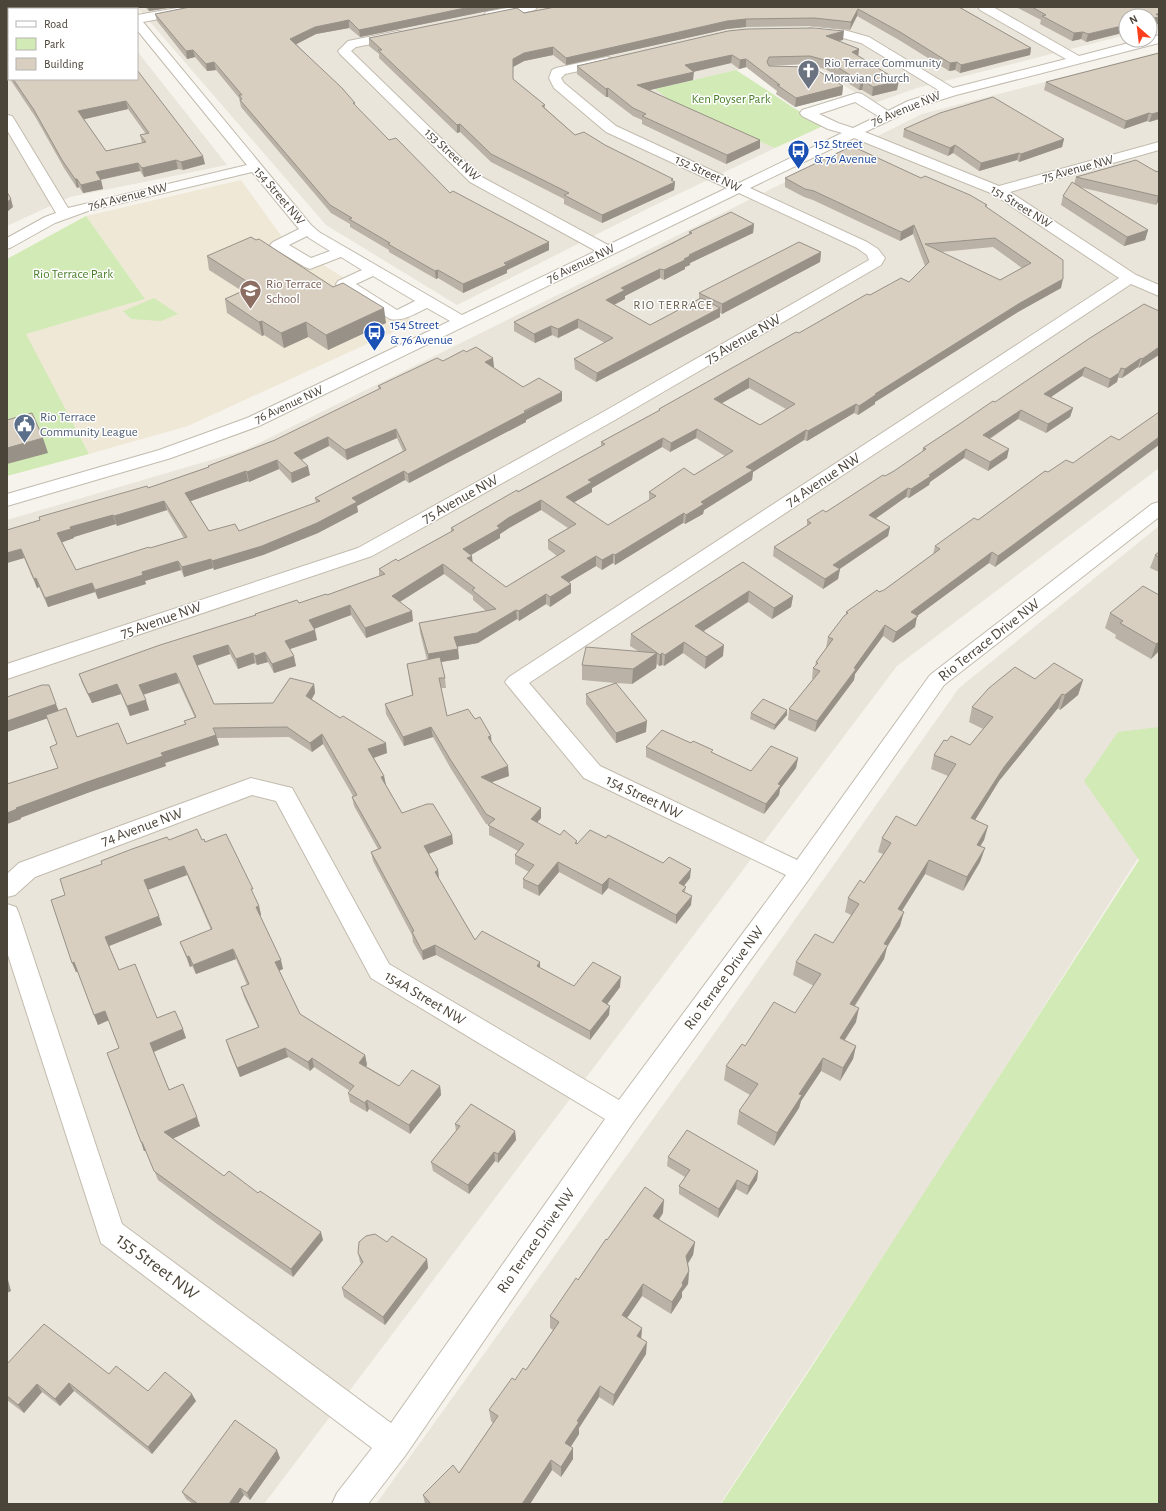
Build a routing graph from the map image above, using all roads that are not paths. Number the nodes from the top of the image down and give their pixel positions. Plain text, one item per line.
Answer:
1 (202, 7) edge
2 (530, 7) edge
3 (984, 7) edge
4 (476, 18) edge
5 (138, 21) edge
6 (138, 22) edge
7 (805, 31) edge
8 (406, 33) edge
9 (1159, 39) edge
10 (617, 58) edge
11 (1077, 60) junction
12 (846, 89) dead end
13 (951, 92) junction
14 (858, 97) junction
15 (886, 116) junction
16 (7, 119) edge
17 (852, 132) junction
18 (1159, 146) edge
19 (255, 167) junction
20 (738, 188) junction
21 (998, 191) junction
22 (64, 214) junction
23 (308, 230) junction
24 (7, 244) edge
25 (342, 251) junction
26 (608, 251) junction
27 (875, 254) joint
28 (374, 270) junction
29 (1130, 278) junction
30 (1159, 291) edge
31 (427, 302) junction
32 (463, 322) junction
33 (7, 500) edge
34 (1159, 508) edge
35 (7, 672) edge
36 (516, 682) joint
37 (284, 794) joint
38 (801, 872) junction
39 (7, 888) edge
40 (7, 914) edge
41 (622, 1116) junction
42 (394, 1445) junction
43 (348, 1504) edge

1 - 5 street
2 - 4 street
3 - 11 street
6 - 19 street, 154 Street NW
7 - 13 street
8 - 26 street, 153 Street NW
9 - 11 street, 76 Avenue NW
10 - 20 street, 152 Street NW
11 - 13 street, 76 Avenue NW
12 - 14 street
13 - 15 street, 76 Avenue NW
14 - 15 street
14 - 17 street, 151 Street NW
15 - 17 street, 76 Avenue NW
16 - 22 street
17 - 20 street, 76 Avenue NW
17 - 21 street, 151 Street NW
18 - 21 street, 75 Avenue NW
19 - 22 street, 76A Avenue NW
19 - 23 street, 154 Street NW
20 - 26 street, 76 Avenue NW
20 - 27 street, 152 Street NW
21 - 29 street, 151 Street NW
22 - 24 street, 76A Avenue NW
23 - 25 street, 154 Street NW
23 - 25 street
25 - 28 street, 154 Street NW
26 - 32 street, 76 Avenue NW
27 - 35 street, 75 Avenue NW
28 - 31 street, 154 Street NW
28 - 31 street
29 - 30 street, 151 Street NW
29 - 36 street, 74 Avenue NW
31 - 32 street, 154 Street NW
32 - 33 street, 76 Avenue NW
34 - 38 street, Rio Terrace Drive NW
36 - 38 street, 154 Street NW
37 - 39 street, 74 Avenue NW
37 - 41 street, 154A Street NW
38 - 41 street, Rio Terrace Drive NW
40 - 42 street, 155 Street NW
41 - 42 street, Rio Terrace Drive NW
42 - 43 street, Rio Terrace Drive NW

